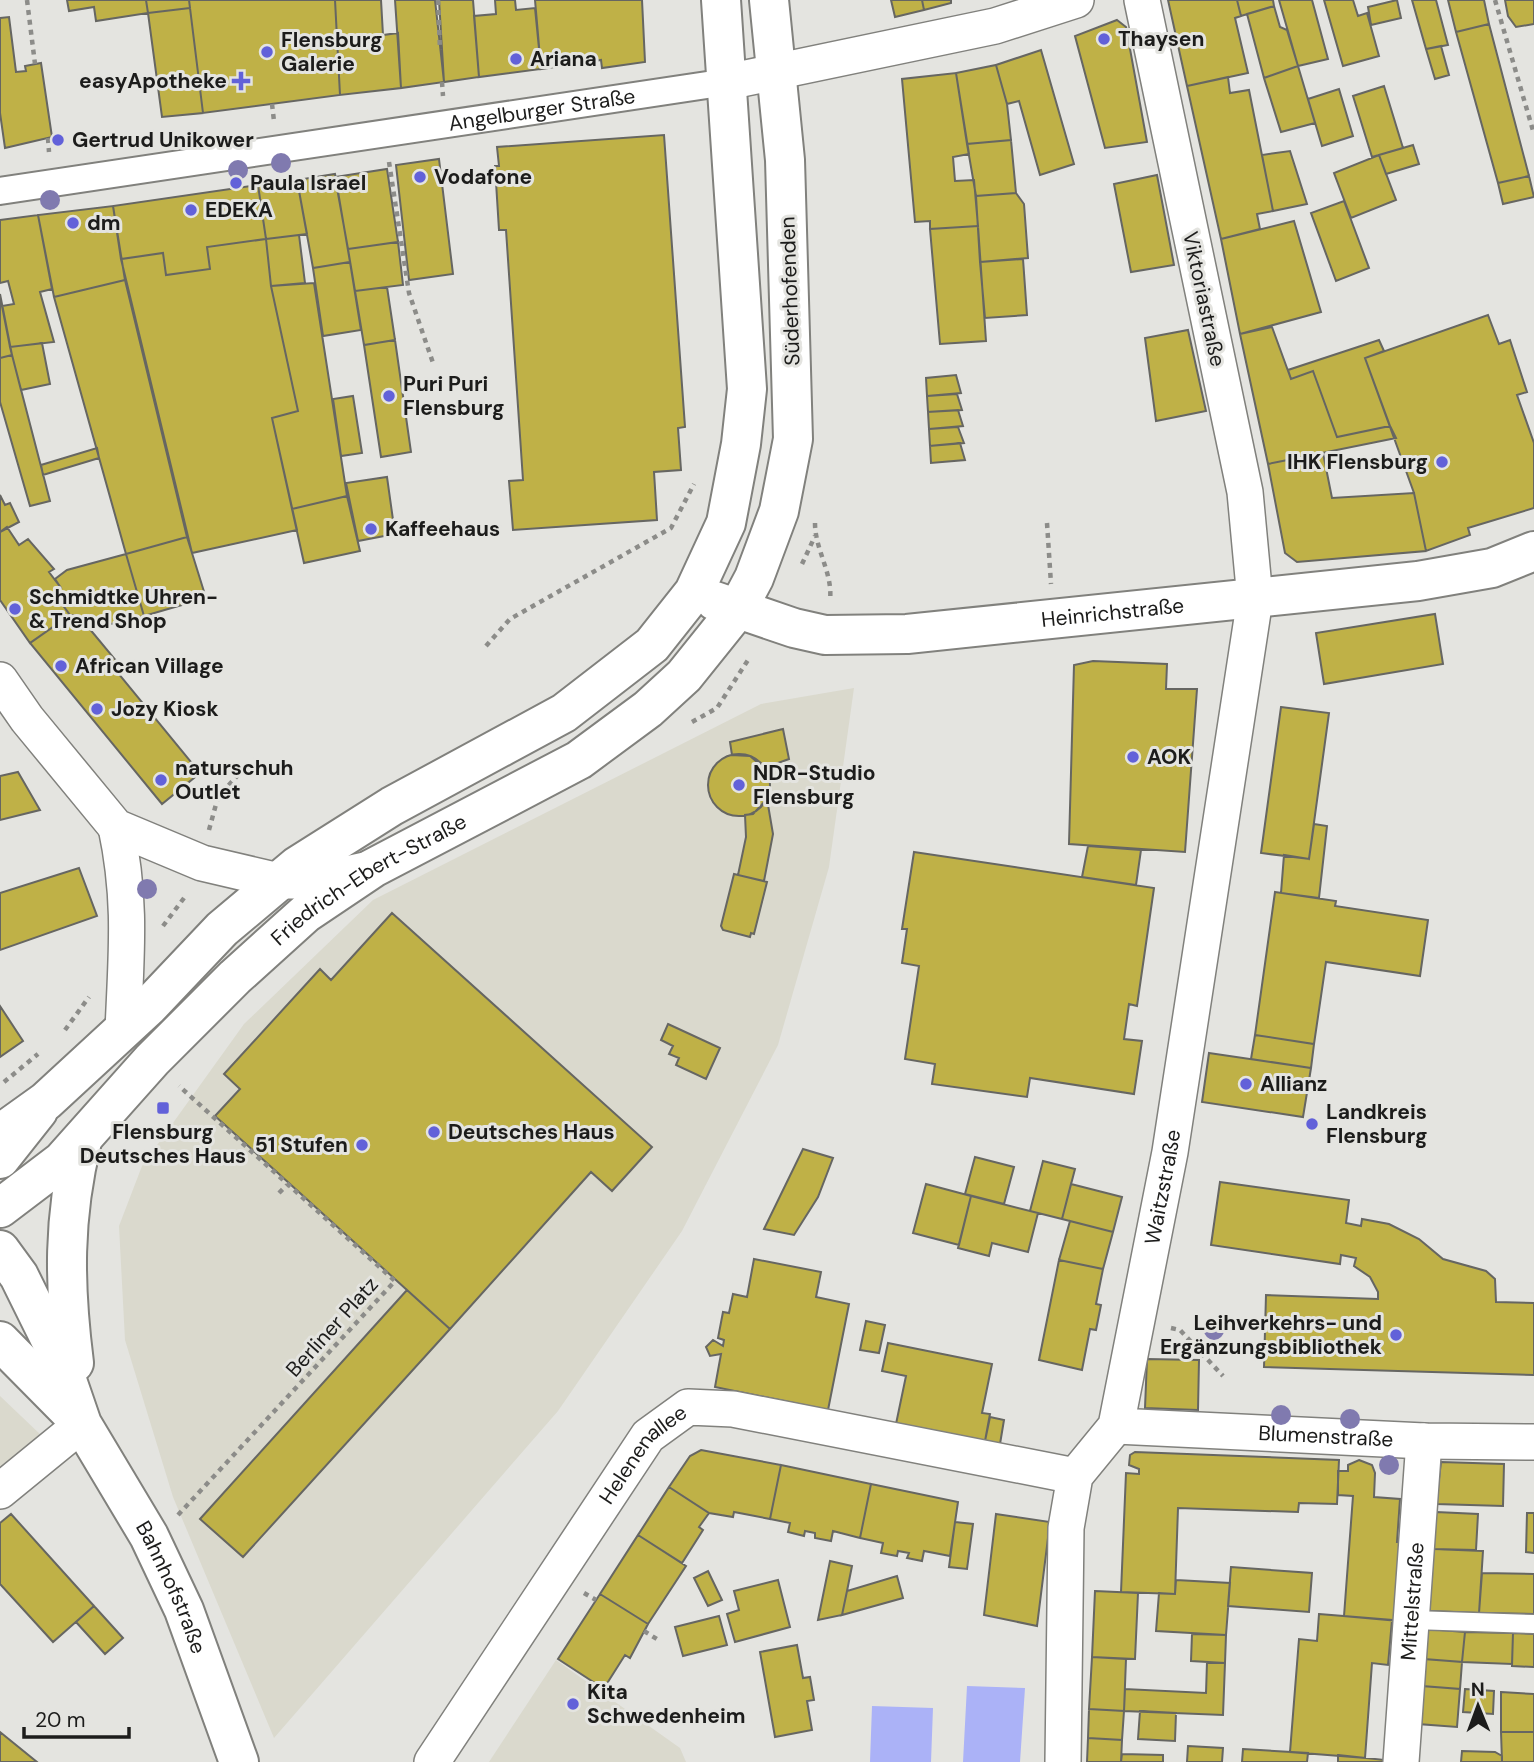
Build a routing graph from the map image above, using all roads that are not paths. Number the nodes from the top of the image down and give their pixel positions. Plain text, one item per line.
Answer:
1 (720, 0) edge
2 (769, 0) edge
3 (1142, 0) edge
4 (1073, 1) edge
5 (777, 74) junction
6 (727, 82) junction
7 (0, 191) edge
8 (1534, 551) edge
9 (694, 592) junction
10 (746, 594) junction
11 (1255, 599) junction
12 (0, 680) edge
13 (13, 725) edge
14 (116, 827) junction
15 (373, 868) junction
16 (279, 881) junction
17 (123, 1031) junction
18 (46, 1101) junction
19 (0, 1134) edge
20 (82, 1141) junction
21 (0, 1159) edge
22 (0, 1208) edge
23 (0, 1250) edge
24 (5, 1352) edge
25 (82, 1424) junction
26 (1116, 1426) junction
27 (1424, 1441) junction
28 (1534, 1442) edge
29 (1075, 1476) junction
30 (0, 1491) edge
31 (1413, 1620) junction
32 (1534, 1624) edge
33 (239, 1762) edge
34 (432, 1762) edge
35 (1062, 1762) edge
36 (1401, 1762) edge

1 - 6 main road
2 - 5 main road, Süderhofenden
3 - 11 street, Viktoriastraße
4 - 5 street, Angelburger Straße
5 - 6 street, Angelburger Straße
5 - 10 main road, Süderhofenden
6 - 7 street, Angelburger Straße
6 - 9 main road
8 - 11 main road, Heinrichstraße
9 - 10 main road, Heinrichstraße
9 - 16 main road
10 - 11 main road, Heinrichstraße
10 - 15 main road, Friedrich-Ebert-Straße
11 - 26 street, Waitzstraße
12 - 13 street
13 - 14 street
14 - 16 street
14 - 17 street
15 - 16 street
15 - 20 main road, Friedrich-Ebert-Straße
16 - 17 main road
17 - 18 main road
18 - 19 main road
18 - 21 main road
20 - 22 main road, Friedrich-Ebert-Straße
20 - 25 main road, Bahnhofstraße
23 - 25 main road, Bahnhofstraße
24 - 25 main road, Bahnhofstraße
25 - 30 street
25 - 33 main road, Bahnhofstraße
26 - 27 street, Blumenstraße
26 - 29 street, Waitzstraße
27 - 28 street, Blumenstraße
27 - 31 street, Mittelstraße
29 - 34 street, Helenenallee
29 - 35 street, Waitzstraße
31 - 32 lane
31 - 36 street, Mittelstraße

